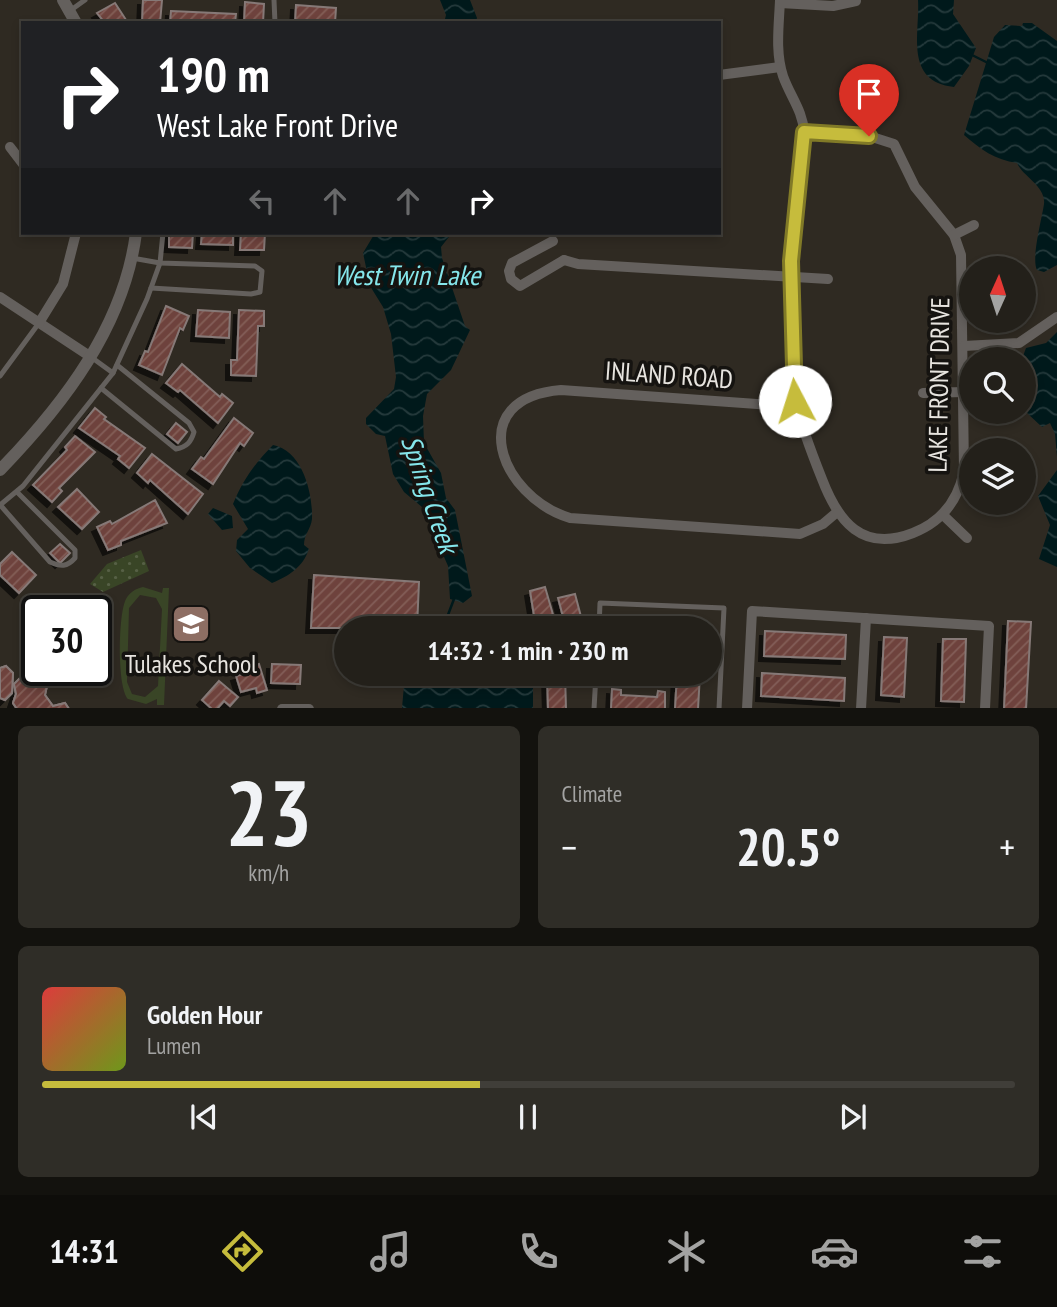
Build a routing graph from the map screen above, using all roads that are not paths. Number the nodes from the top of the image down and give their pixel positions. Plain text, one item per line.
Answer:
1 (85, 0) edge
2 (274, 0) edge
3 (780, 1) edge
4 (856, 1) edge
5 (69, 11) edge
6 (275, 21) edge
7 (780, 67) junction
8 (721, 75) edge
9 (804, 132) junction
10 (10, 147) dead end
11 (21, 161) edge
12 (974, 225) dead end
13 (75, 235) edge
14 (136, 235) edge
15 (163, 235) edge
16 (954, 235) junction
17 (552, 237) edge
18 (132, 258) junction
19 (564, 260) junction
20 (160, 263) junction
21 (791, 277) junction
22 (828, 279) dead end
23 (151, 288) junction
24 (0, 297) edge
25 (1057, 317) edge
26 (39, 323) junction
27 (964, 346) joint
28 (90, 357) junction
29 (117, 365) junction
30 (113, 373) junction
31 (0, 376) edge
32 (101, 388) junction
33 (959, 392) edge
34 (923, 393) dead end
35 (795, 401) junction
36 (964, 424) edge
37 (2, 464) edge
38 (17, 492) junction
39 (1, 506) edge
40 (836, 513) junction
41 (943, 515) junction
42 (967, 538) dead end
43 (599, 616) edge
44 (866, 618) junction
45 (722, 633) edge
46 (595, 686) edge
47 (720, 686) edge
48 (594, 708) edge
49 (719, 708) edge
50 (747, 708) edge
51 (861, 708) edge
52 (985, 708) edge

1 - 5 lane
2 - 6 lane
3 - 4 street
3 - 7 street
7 - 8 street
7 - 9 street
9 - 16 street, LAKE FRONT DRIVE
9 - 21 street
10 - 11 street
12 - 16 street
13 - 26 street
14 - 18 street
15 - 20 lane
16 - 27 street, LAKE FRONT DRIVE
17 - 19 street
17 - 19 street
18 - 20 lane
18 - 28 street
19 - 21 street
20 - 23 lane
20 - 23 lane
21 - 22 street
21 - 35 street
23 - 29 lane
24 - 26 street
25 - 27 street
26 - 28 street
26 - 31 lane
28 - 30 lane
28 - 37 street
29 - 30 lane
29 - 32 lane
30 - 32 lane
32 - 38 lane
33 - 34 street
35 - 40 street
35 - 40 street, INLAND ROAD
36 - 41 street, LAKE FRONT DRIVE
38 - 39 lane
38 - 39 lane
40 - 41 street, LAKE FRONT DRIVE
41 - 42 street
43 - 45 lane
44 - 50 street
44 - 51 street
44 - 52 street
46 - 48 lane
47 - 49 lane

